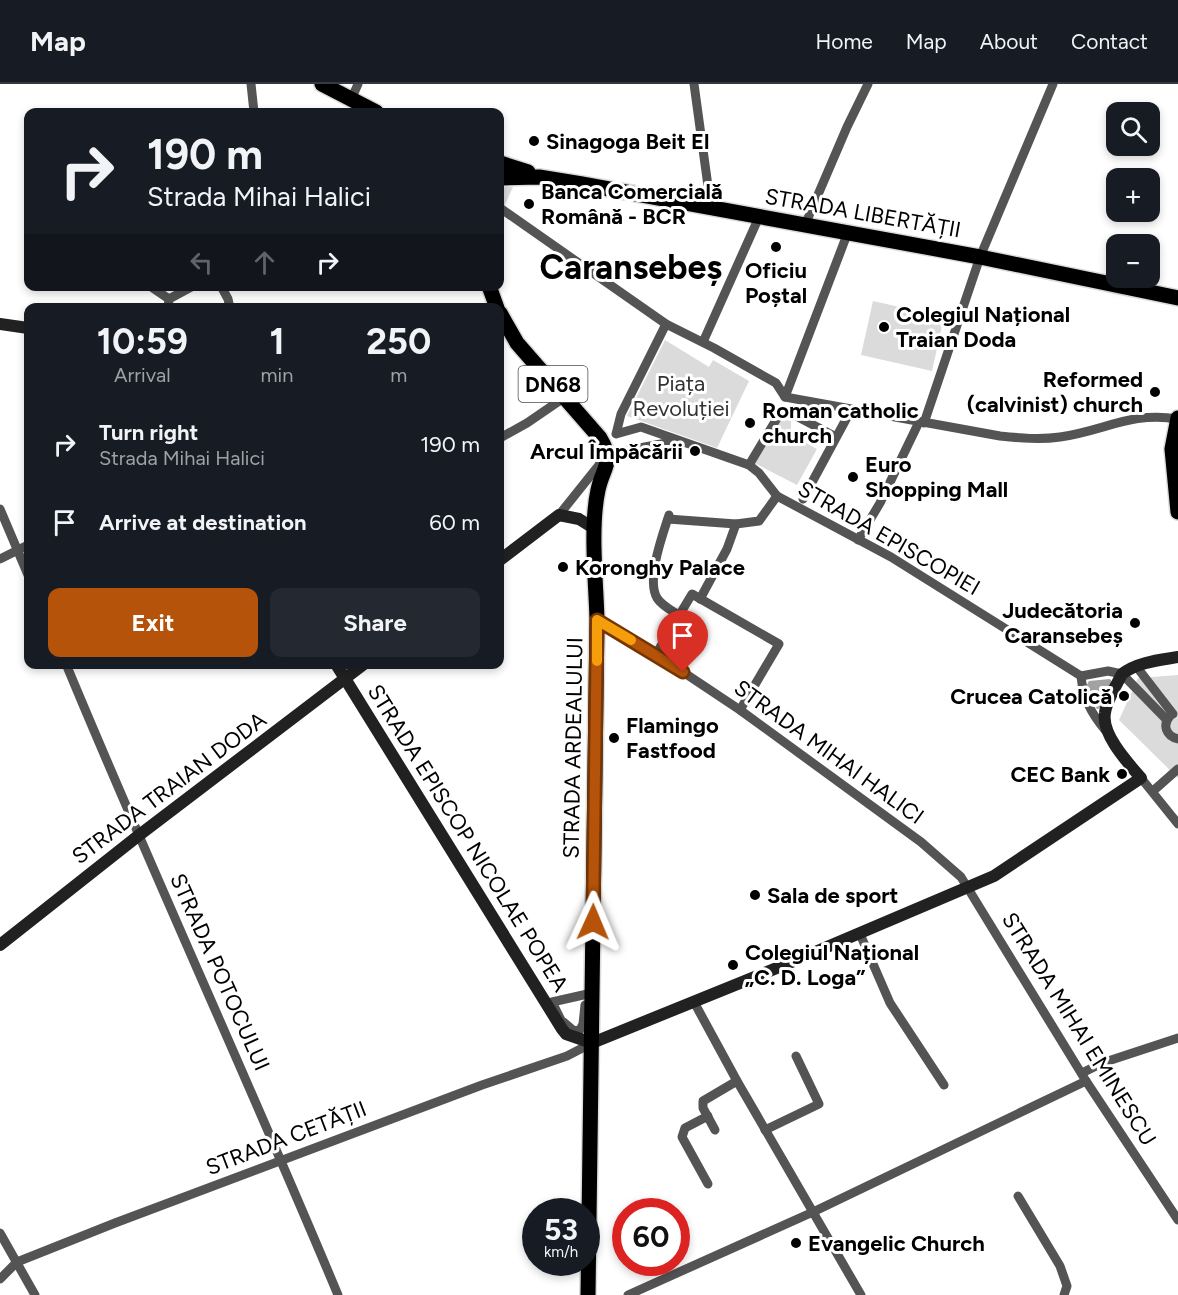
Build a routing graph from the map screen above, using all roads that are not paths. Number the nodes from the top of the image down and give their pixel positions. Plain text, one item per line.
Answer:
1 (251, 84) edge
2 (322, 84) edge
3 (358, 84) edge
4 (694, 84) edge
5 (868, 84) edge
6 (1053, 84) edge
7 (351, 100) junction
8 (254, 108) edge
9 (368, 108) edge
10 (504, 165) edge
11 (539, 177) junction
12 (504, 178) edge
13 (711, 208) junction
14 (504, 211) edge
15 (759, 217) junction
16 (806, 225) junction
17 (848, 232) junction
18 (980, 257) junction
19 (181, 291) edge
20 (167, 297) edge
21 (1178, 298) edge
22 (0, 324) edge
23 (666, 324) junction
24 (504, 325) edge
25 (24, 327) edge
26 (703, 342) junction
27 (565, 397) junction
28 (785, 397) junction
29 (851, 410) junction
30 (1178, 418) edge
31 (921, 422) junction
32 (504, 436) edge
33 (836, 437) junction
34 (677, 441) junction
35 (608, 454) junction
36 (749, 465) junction
37 (777, 496) junction
38 (802, 499) dead end
39 (0, 509) edge
40 (1178, 512) edge
41 (559, 514) junction
42 (736, 524) junction
43 (595, 529) junction
44 (858, 540) junction
45 (24, 547) edge
46 (18, 550) junction
47 (504, 557) edge
48 (0, 559) edge
49 (24, 566) edge
50 (696, 596) junction
51 (679, 615) junction
52 (597, 620) junction
53 (656, 654) junction
54 (1178, 657) edge
55 (1136, 666) junction
56 (68, 669) edge
57 (339, 669) edge
58 (357, 669) edge
59 (1122, 674) junction
60 (1081, 676) junction
61 (344, 679) junction
62 (740, 710) junction
63 (1173, 716) edge
64 (1110, 735) junction
65 (1178, 739) edge
66 (1178, 769) edge
67 (1141, 778) junction
68 (1153, 792) junction
69 (1178, 824) edge
70 (138, 836) junction
71 (969, 888) junction
72 (860, 934) junction
73 (0, 945) edge
74 (589, 994) junction
75 (694, 1002) junction
76 (549, 1003) junction
77 (1178, 1038) edge
78 (592, 1043) junction
79 (796, 1056) dead end
80 (1084, 1077) junction
81 (737, 1081) junction
82 (944, 1085) dead end
83 (708, 1116) junction
84 (715, 1130) dead end
85 (765, 1130) junction
86 (282, 1161) junction
87 (708, 1184) dead end
88 (1018, 1196) dead end
89 (813, 1212) junction
90 (1178, 1220) edge
91 (0, 1233) edge
92 (17, 1262) junction
93 (0, 1279) edge
94 (35, 1295) edge
95 (338, 1295) edge
96 (588, 1295) edge
97 (628, 1295) edge
98 (861, 1295) edge
99 (1064, 1295) edge

1 - 8 street
2 - 7 main road
3 - 7 street
4 - 13 street
5 - 16 street
6 - 18 street
7 - 9 main road
10 - 11 main road, STRADA LIBERTĂȚII
11 - 12 main road, STRADA LIBERTĂȚII
11 - 13 main road, STRADA LIBERTĂȚII
13 - 15 main road, STRADA LIBERTĂȚII
14 - 23 street
15 - 16 main road, STRADA LIBERTĂȚII
15 - 26 street
16 - 17 main road, STRADA LIBERTĂȚII
17 - 18 main road, STRADA LIBERTĂȚII
17 - 28 street
18 - 21 main road, STRADA LIBERTĂȚII
18 - 31 street
19 - 20 street
22 - 25 street
23 - 26 street
23 - 34 street, STRADA EPISCOPIEI
24 - 27 main road, DN68
26 - 28 street
27 - 32 street
27 - 35 main road, DN68
28 - 29 street
29 - 31 street
29 - 33 street
30 - 31 street
30 - 40 main road
31 - 44 street
33 - 36 street
33 - 38 street
34 - 35 street
34 - 36 street, STRADA EPISCOPIEI
35 - 41 street
35 - 43 main road, STRADA ARDEALULUI
36 - 37 street, STRADA EPISCOPIEI
37 - 42 street
37 - 44 street, STRADA EPISCOPIEI
39 - 46 street
41 - 43 street
41 - 47 street
42 - 50 street
42 - 51 street
43 - 52 main road, STRADA ARDEALULUI
44 - 60 street, STRADA EPISCOPIEI
45 - 46 street
46 - 48 street
46 - 49 street
50 - 51 street
50 - 62 street
51 - 53 street
52 - 53 street, STRADA MIHAI HALICI
52 - 74 main road, STRADA ARDEALULUI
53 - 62 street, STRADA MIHAI HALICI
54 - 55 street
55 - 59 street
55 - 63 street
56 - 70 street, STRADA POTOCULUI
57 - 61 street, STRADA EPISCOP NICOLAE POPEA
58 - 61 street, STRADA TRAIAN DODA
59 - 60 street
59 - 63 street
59 - 64 street
60 - 64 street
61 - 70 street, STRADA TRAIAN DODA
61 - 76 street, STRADA EPISCOP NICOLAE POPEA
62 - 71 street, STRADA MIHAI HALICI
63 - 65 street
64 - 67 street
66 - 68 street
67 - 68 street
67 - 71 street
68 - 69 street
70 - 73 street, STRADA TRAIAN DODA
70 - 86 street, STRADA POTOCULUI
71 - 72 street
71 - 80 street, STRADA MIHAI EMINESCU
72 - 75 street
72 - 82 street
74 - 76 street
74 - 76 street
74 - 78 main road, STRADA ARDEALULUI
75 - 78 street
75 - 81 street
76 - 78 street, STRADA EPISCOP NICOLAE POPEA
77 - 80 street
78 - 86 street, STRADA CETĂȚII
78 - 96 main road, STRADA ARDEALULUI
79 - 85 street
80 - 89 street
80 - 90 street, STRADA MIHAI EMINESCU
81 - 83 street
81 - 85 street
83 - 84 street
83 - 87 street
85 - 89 street
86 - 92 street, STRADA CETĂȚII
86 - 95 street, STRADA POTOCULUI
88 - 99 street
89 - 97 street
89 - 98 street
91 - 92 street
92 - 93 street, STRADA CETĂȚII
92 - 94 street

